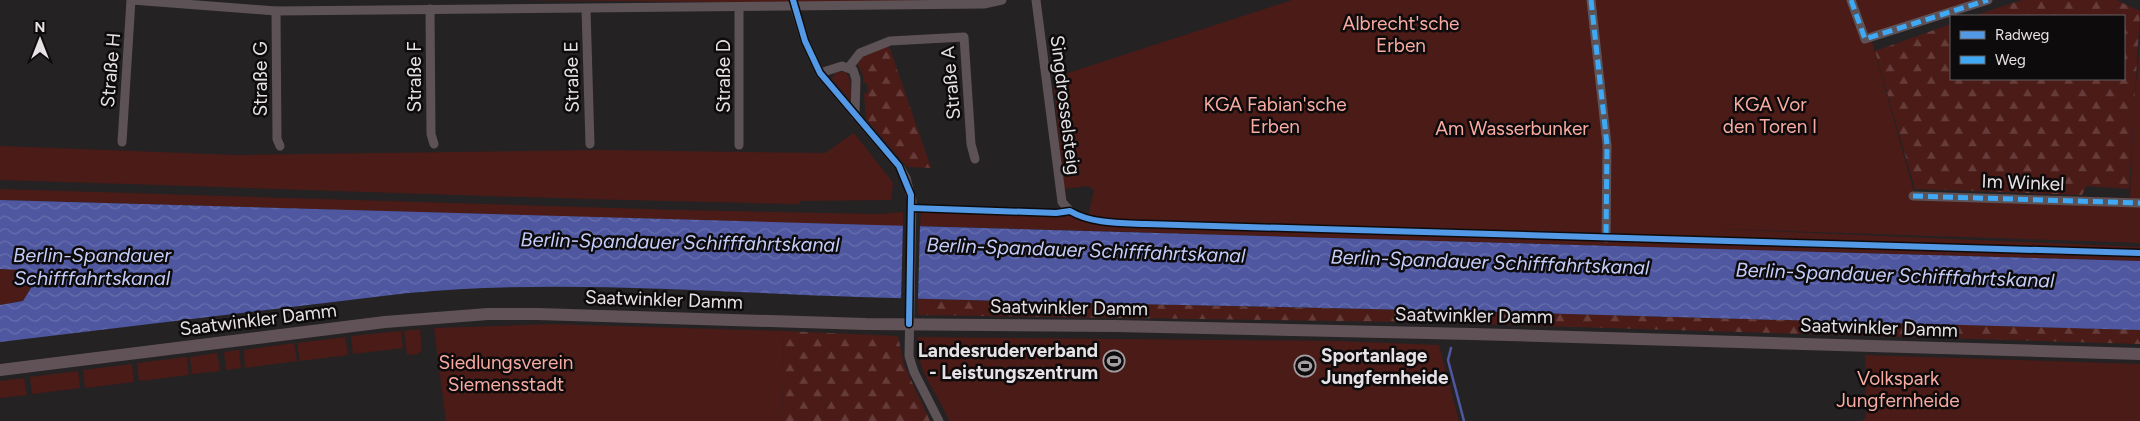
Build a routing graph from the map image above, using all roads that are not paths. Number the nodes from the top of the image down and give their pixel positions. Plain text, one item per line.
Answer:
1 (132, 0) edge
2 (1002, 0) edge
3 (1036, 0) edge
4 (1591, 0) edge
5 (1851, 0) edge
6 (1988, 0) edge
7 (739, 8) junction
8 (795, 8) junction
9 (430, 9) junction
10 (586, 9) junction
11 (276, 11) junction
12 (849, 67) junction
13 (820, 73) junction
14 (856, 115) junction
15 (122, 142) dead end
16 (434, 144) dead end
17 (590, 144) dead end
18 (739, 145) dead end
19 (280, 146) dead end
20 (975, 159) dead end
21 (1913, 196) dead end
22 (2136, 203) edge
23 (1070, 211) dead end
24 (1606, 238) dead end
25 (909, 319) junction
26 (2140, 354) edge
27 (0, 370) edge
28 (939, 421) edge

1 - 11 street
1 - 15 street, Straße H
2 - 8 street
3 - 23 street, Singdrosselsteig
4 - 24 street
5 - 6 street
7 - 8 street
7 - 10 street
7 - 18 street, Straße D
8 - 13 street
9 - 10 street
9 - 11 street
9 - 16 street, Straße F
10 - 17 street, Straße E
11 - 19 street, Straße G
12 - 13 street
12 - 14 street
12 - 20 street, Straße A
13 - 14 street
14 - 25 street
21 - 22 street, Im Winkel
25 - 26 main road, Saatwinkler Damm
25 - 27 main road, Saatwinkler Damm
25 - 28 street

